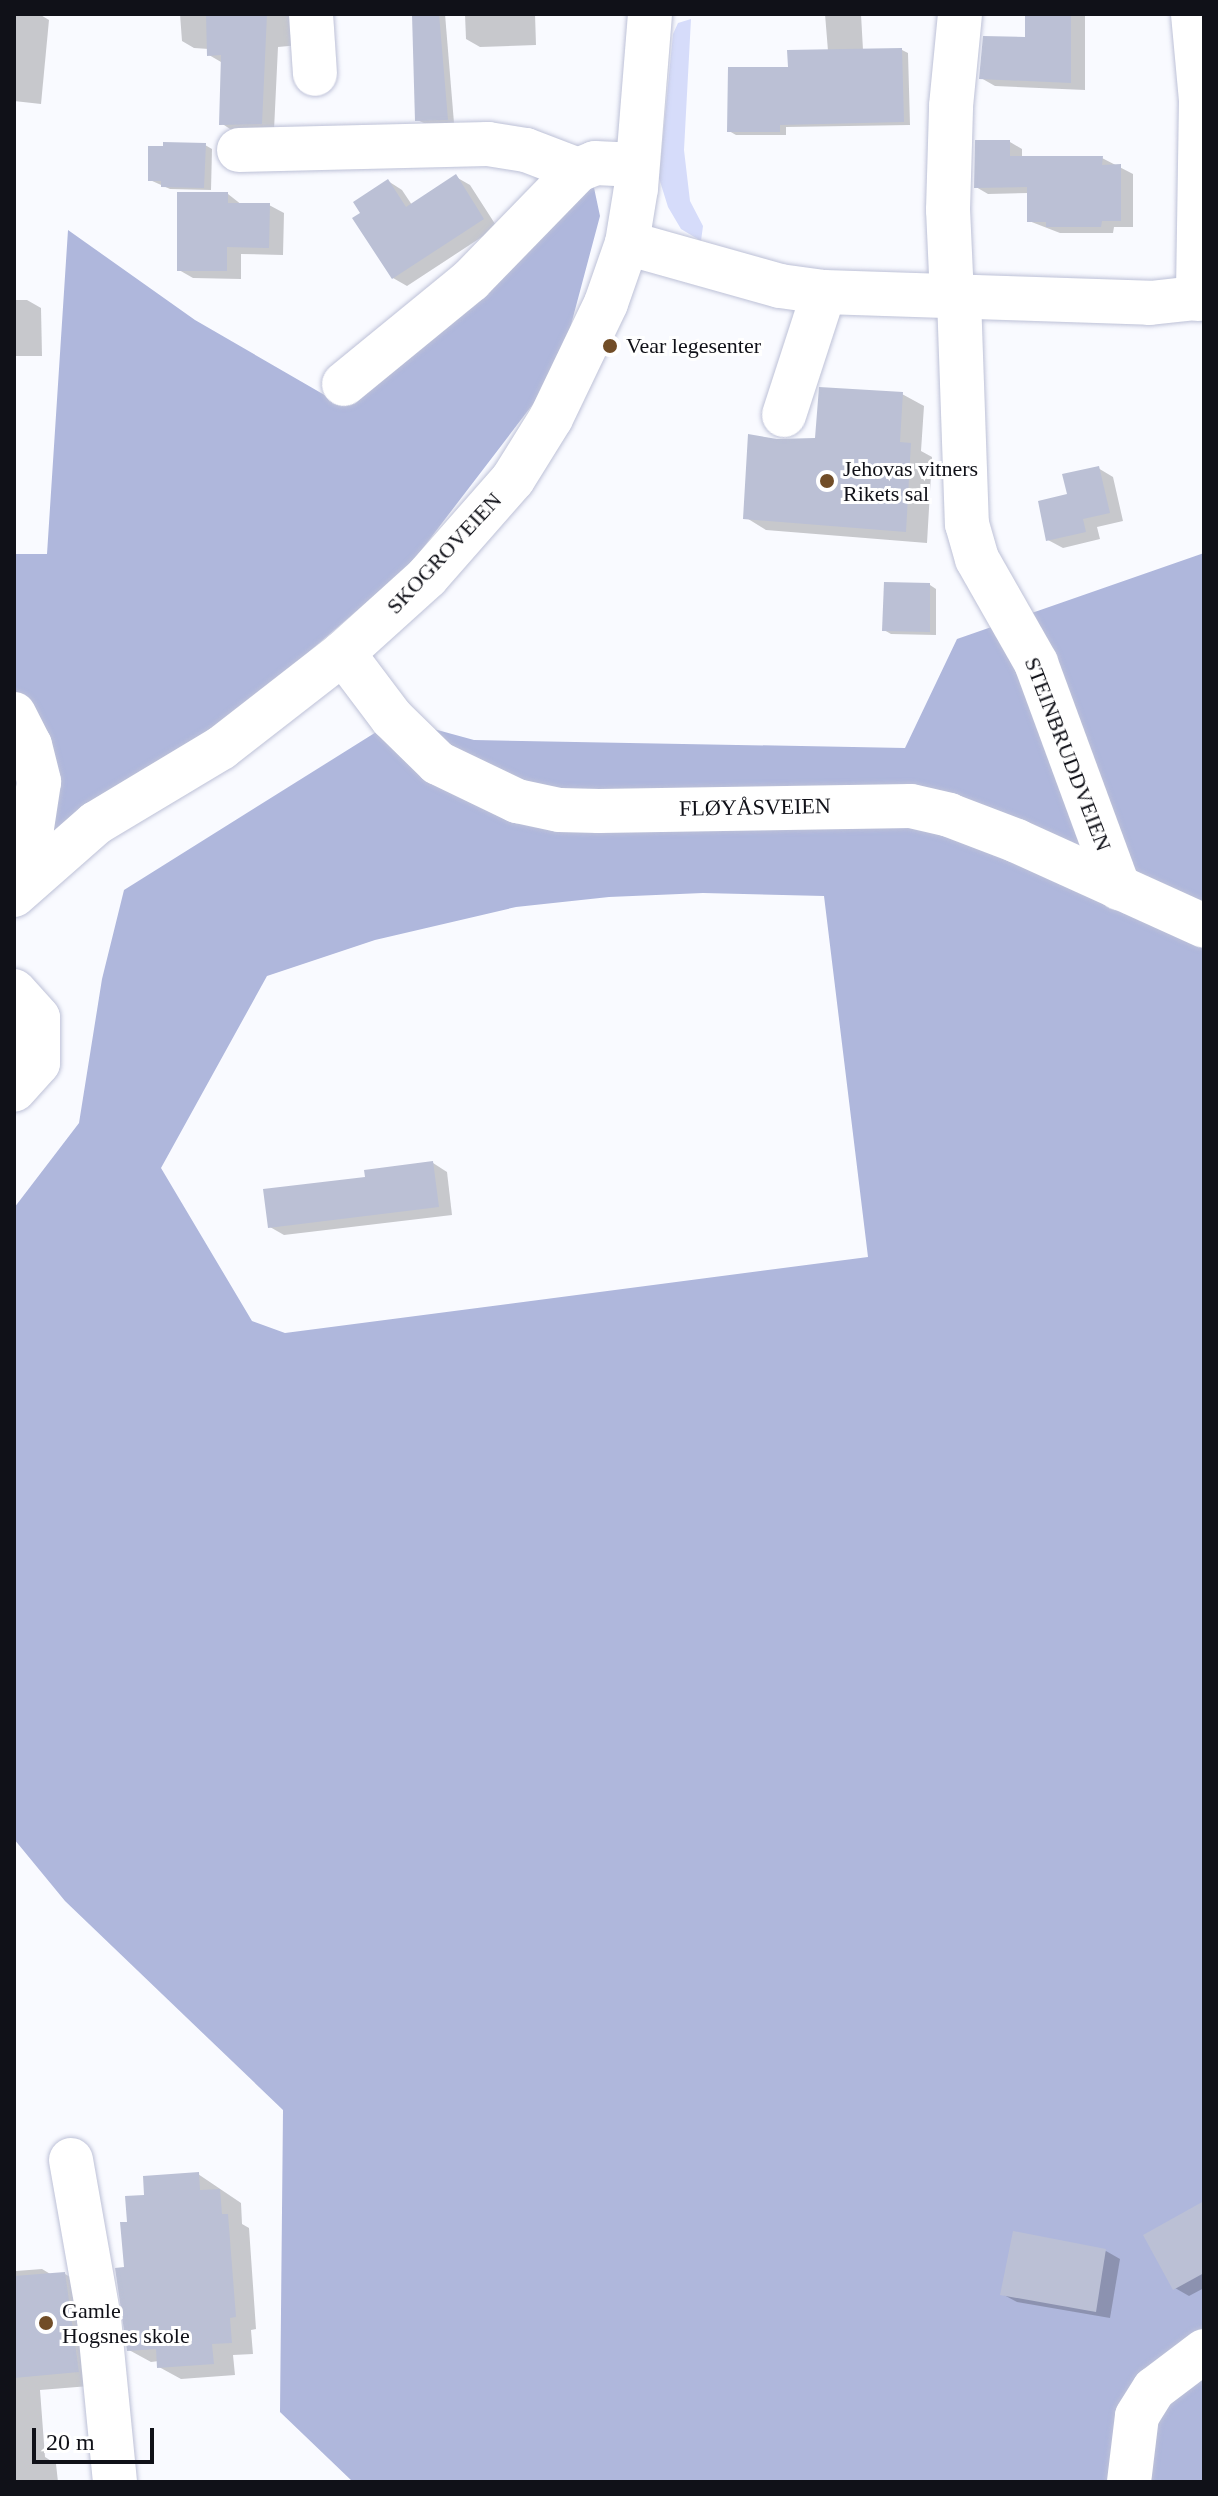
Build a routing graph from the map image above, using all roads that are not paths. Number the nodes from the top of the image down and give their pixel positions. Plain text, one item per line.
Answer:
1 (311, 14) edge
2 (960, 14) edge
3 (1193, 14) edge
4 (653, 16) edge
5 (315, 74) dead end
6 (239, 150) dead end
7 (637, 165) junction
8 (578, 170) junction
9 (627, 243) junction
10 (824, 292) junction
11 (956, 297) junction
12 (1201, 298) edge
13 (344, 384) dead end
14 (784, 415) dead end
15 (343, 653) junction
16 (14, 714) edge
17 (25, 789) edge
18 (14, 867) edge
19 (1119, 888) junction
20 (14, 895) edge
21 (1204, 926) edge
22 (14, 991) edge
23 (14, 1090) edge
24 (71, 2160) dead end
25 (1204, 2351) edge
26 (115, 2482) edge
27 (1129, 2482) edge

1 - 5 street
2 - 11 street, STEINBRUDDVEIEN
3 - 12 street
4 - 7 street, SKOGROVEIEN
6 - 8 street
7 - 8 street
7 - 9 street, SKOGROVEIEN
8 - 13 street
9 - 10 street
9 - 15 street, SKOGROVEIEN
10 - 11 street
10 - 14 street
11 - 12 street
11 - 19 street, STEINBRUDDVEIEN
15 - 19 street, FLØYÅSVEIEN
15 - 20 street, SKOGROVEIEN
16 - 17 street
17 - 18 street
19 - 21 street, FLØYÅSVEIEN
22 - 23 street
24 - 26 street
25 - 27 street

